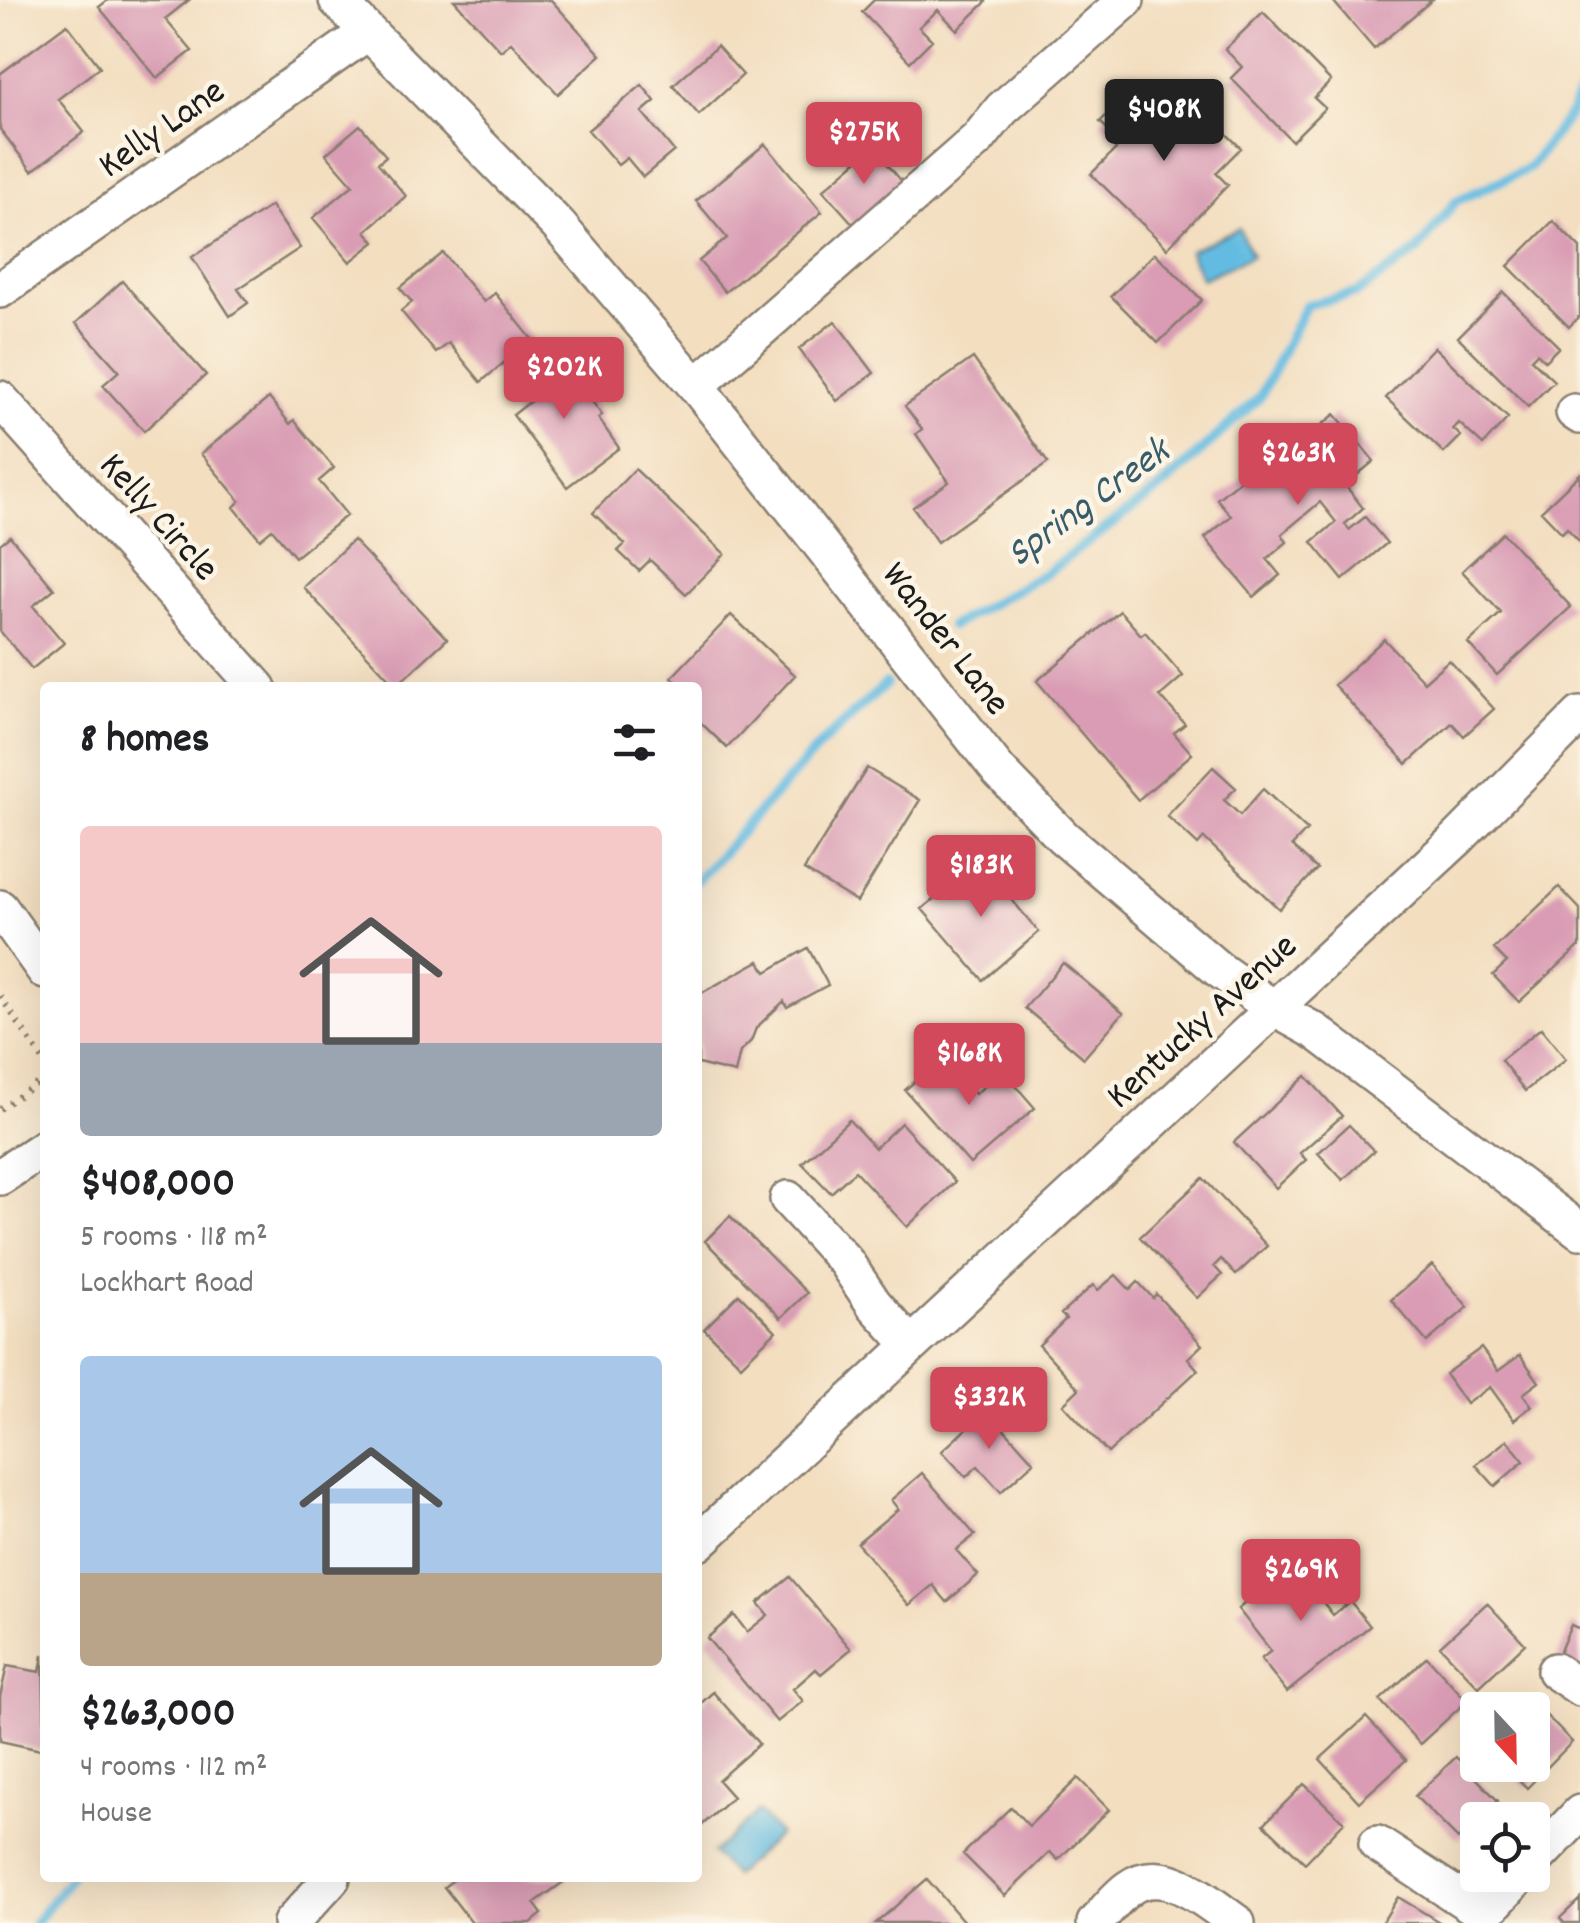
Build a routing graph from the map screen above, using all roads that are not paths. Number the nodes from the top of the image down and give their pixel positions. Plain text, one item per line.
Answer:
1 (337, 0) edge
2 (1126, 0) edge
3 (368, 32) junction
4 (0, 290) edge
5 (696, 386) junction
6 (0, 399) edge
7 (253, 682) edge
8 (1580, 716) edge
9 (0, 908) edge
10 (40, 964) edge
11 (1273, 1008) junction
12 (40, 1150) edge
13 (0, 1178) edge
14 (788, 1199) dead end
15 (1580, 1231) edge
16 (911, 1345) junction
17 (702, 1539) edge
18 (1580, 1814) edge
19 (1377, 1844) dead end
20 (1550, 1845) edge
21 (328, 1882) edge
22 (1505, 1892) edge
23 (291, 1923) edge
24 (1094, 1923) edge
25 (1238, 1923) edge

1 - 3 street, Wander Lane
2 - 5 street
3 - 4 street, Kelly Lane
3 - 5 street, Wander Lane
5 - 11 street, Wander Lane
6 - 7 street, Kelly Circle
8 - 11 street, Kentucky Avenue
9 - 10 street
11 - 15 street, Wander Lane
11 - 16 street, Kentucky Avenue
12 - 13 street
14 - 16 street
16 - 17 street, Kentucky Avenue
18 - 20 street
19 - 22 street
21 - 23 street
24 - 25 street

